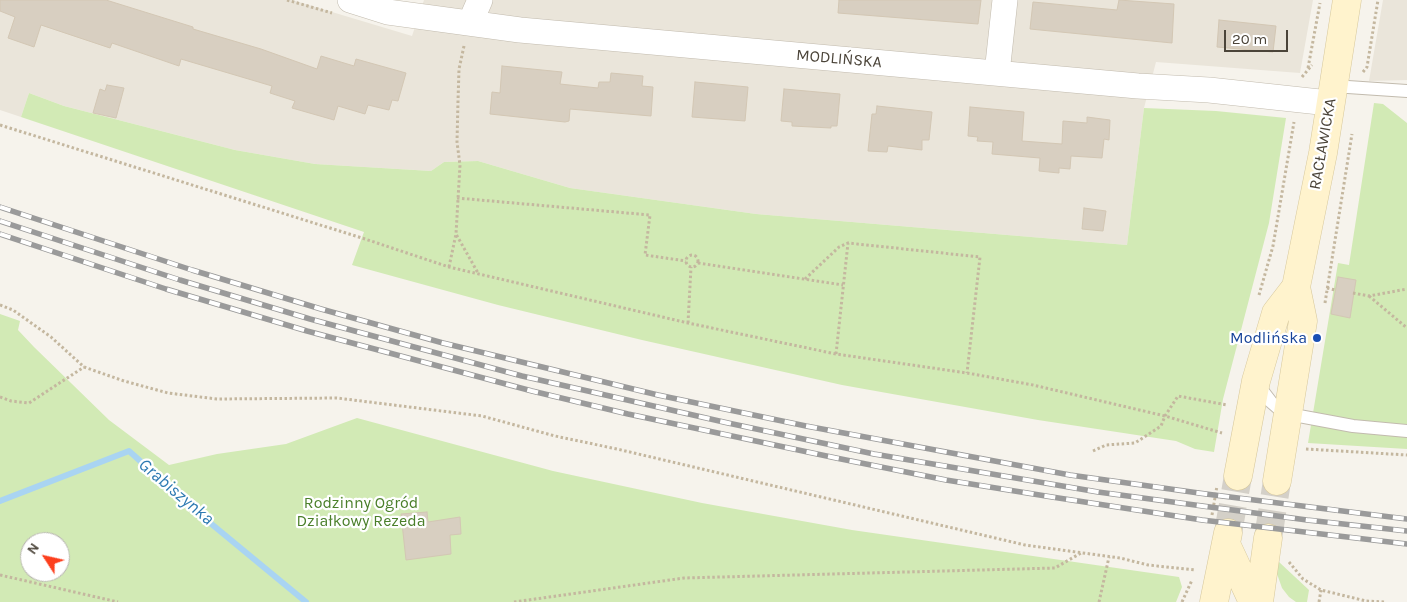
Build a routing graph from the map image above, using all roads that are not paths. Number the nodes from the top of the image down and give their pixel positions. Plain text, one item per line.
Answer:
1 (350, 0) edge
2 (480, 0) edge
3 (1005, 0) edge
4 (1347, 0) edge
5 (470, 23) junction
6 (997, 73) junction
7 (1407, 91) edge
8 (1331, 95) junction
9 (1296, 287) junction
10 (1256, 381) junction
11 (1297, 415) junction
12 (1407, 431) edge
13 (1228, 479) tunnel mouth
14 (1277, 481) tunnel mouth
15 (1268, 538) tunnel mouth
16 (1214, 602) edge
17 (1253, 602) edge
18 (1259, 602) edge

1 - 5 street, MODLIŃSKA
2 - 5 street
3 - 6 street
4 - 8 street, RACŁAWICKA
5 - 6 street, MODLIŃSKA
6 - 8 street, MODLIŃSKA
7 - 8 lane
8 - 9 street, RACŁAWICKA
9 - 10 street, RACŁAWICKA
9 - 11 street, RACŁAWICKA
10 - 11 lane
10 - 13 street, RACŁAWICKA
11 - 12 lane
11 - 14 street, RACŁAWICKA
15 - 18 street
16 - 17 street

